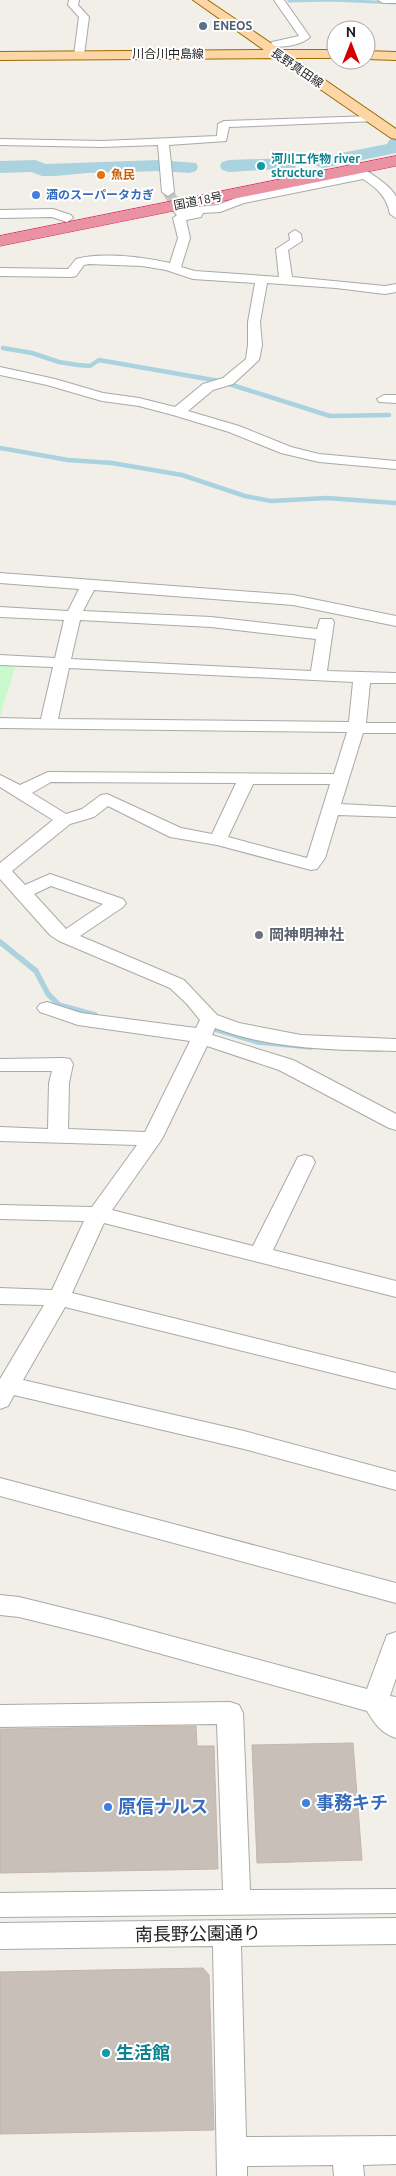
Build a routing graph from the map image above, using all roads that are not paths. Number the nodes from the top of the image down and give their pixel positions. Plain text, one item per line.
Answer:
1 (74, 0) edge
2 (199, 0) edge
3 (214, 0) edge
4 (279, 0) edge
5 (383, 0) edge
6 (396, 0) edge
7 (305, 37) junction
8 (276, 49) junction
9 (314, 50) dead end
10 (290, 53) junction
11 (326, 54) edge
12 (79, 55) junction
13 (376, 55) edge
14 (0, 56) edge
15 (396, 56) edge
16 (372, 119) junction
17 (396, 125) edge
18 (396, 135) edge
19 (0, 142) edge
20 (163, 142) junction
21 (396, 152) edge
22 (396, 161) edge
23 (360, 172) junction
24 (168, 192) tunnel mouth
25 (250, 198) junction
26 (180, 212) dead end
27 (0, 214) edge
28 (396, 214) edge
29 (68, 218) junction
30 (0, 232) edge
31 (295, 234) dead end
32 (0, 241) edge
33 (175, 267) junction
34 (0, 272) edge
35 (262, 279) junction
36 (286, 280) junction
37 (396, 288) edge
38 (0, 371) edge
39 (178, 412) junction
40 (396, 465) edge
41 (0, 578) edge
42 (88, 586) junction
43 (328, 607) junction
44 (0, 612) edge
45 (73, 616) junction
46 (396, 621) edge
47 (324, 635) junction
48 (0, 660) edge
49 (62, 663) junction
50 (318, 675) junction
51 (362, 678) junction
52 (396, 678) edge
53 (0, 723) edge
54 (48, 724) junction
55 (357, 726) junction
56 (396, 728) edge
57 (247, 779) junction
58 (339, 779) junction
59 (0, 780) edge
60 (21, 792) junction
61 (332, 809) junction
62 (396, 812) edge
63 (64, 820) junction
64 (218, 840) junction
65 (1, 869) edge
66 (22, 893) junction
67 (66, 937) junction
68 (47, 1008) dead end
69 (210, 1018) junction
70 (200, 1038) junction
71 (396, 1045) edge
72 (0, 1065) edge
73 (396, 1123) edge
74 (0, 1134) edge
75 (58, 1135) junction
76 (152, 1139) junction
77 (305, 1162) dead end
78 (0, 1212) edge
79 (98, 1214) junction
80 (260, 1254) junction
81 (396, 1289) edge
82 (0, 1296) edge
83 (59, 1298) junction
84 (396, 1381) edge
85 (4, 1393) edge
86 (396, 1481) edge
87 (0, 1487) edge
88 (396, 1593) edge
89 (0, 1605) edge
90 (396, 1642) edge
91 (386, 1705) edge
92 (0, 1716) edge
93 (396, 1727) edge
94 (396, 1901) edge
95 (237, 1904) junction
96 (0, 1905) edge
97 (396, 1931) edge
98 (227, 1934) junction
99 (0, 1936) edge
100 (396, 2150) edge
101 (348, 2163) edge
102 (231, 2164) edge

1 - 12 street
2 - 8 main road, 長野真田線
3 - 8 main road, 長野真田線
4 - 7 street
5 - 6 street
7 - 8 street
7 - 9 street
8 - 10 main road, 長野真田線
8 - 12 main road, 川合川中島線
8 - 16 main road, 長野真田線
10 - 11 main road
10 - 17 main road, 長野真田線
12 - 14 main road, 川合川中島線
13 - 15 main road
16 - 18 main road, 長野真田線
16 - 20 street
19 - 20 street
20 - 24 street
21 - 29 highway, 国道18号
22 - 23 highway, 国道18号
23 - 25 street
23 - 28 street
23 - 32 highway, 国道18号
25 - 26 street
25 - 33 street
27 - 29 street
29 - 30 highway, 国道18号
31 - 36 street
33 - 34 street
33 - 35 street
35 - 36 street
35 - 39 street
36 - 37 street
38 - 39 street
39 - 40 street
41 - 42 street
42 - 43 street
42 - 45 street
43 - 46 street
43 - 47 street
44 - 45 street
45 - 47 street
45 - 49 street
47 - 50 street
48 - 49 street
49 - 50 street
49 - 54 street
50 - 51 street
51 - 52 street
51 - 55 street
53 - 54 street
54 - 55 street
55 - 56 street
55 - 58 street
57 - 58 street
57 - 60 street
57 - 64 street
58 - 61 street
59 - 60 street
60 - 63 street
61 - 62 street
61 - 64 street
63 - 64 street
63 - 65 street
65 - 66 street
66 - 67 street
66 - 67 street
67 - 69 street
68 - 70 street
69 - 70 street
69 - 71 street
70 - 73 street
70 - 76 street
72 - 75 street
74 - 75 street
75 - 76 street
76 - 79 street
77 - 80 street
78 - 79 street
79 - 80 street
79 - 83 street
80 - 81 street
82 - 83 street
83 - 84 street
83 - 85 street
85 - 86 street
87 - 88 street
89 - 91 street
90 - 91 street
91 - 93 street
92 - 95 street
94 - 95 street, 南長野公園通り
95 - 96 street, 南長野公園通り
97 - 98 street, 南長野公園通り
98 - 99 street, 南長野公園通り
98 - 102 street
100 - 101 street
101 - 102 street

